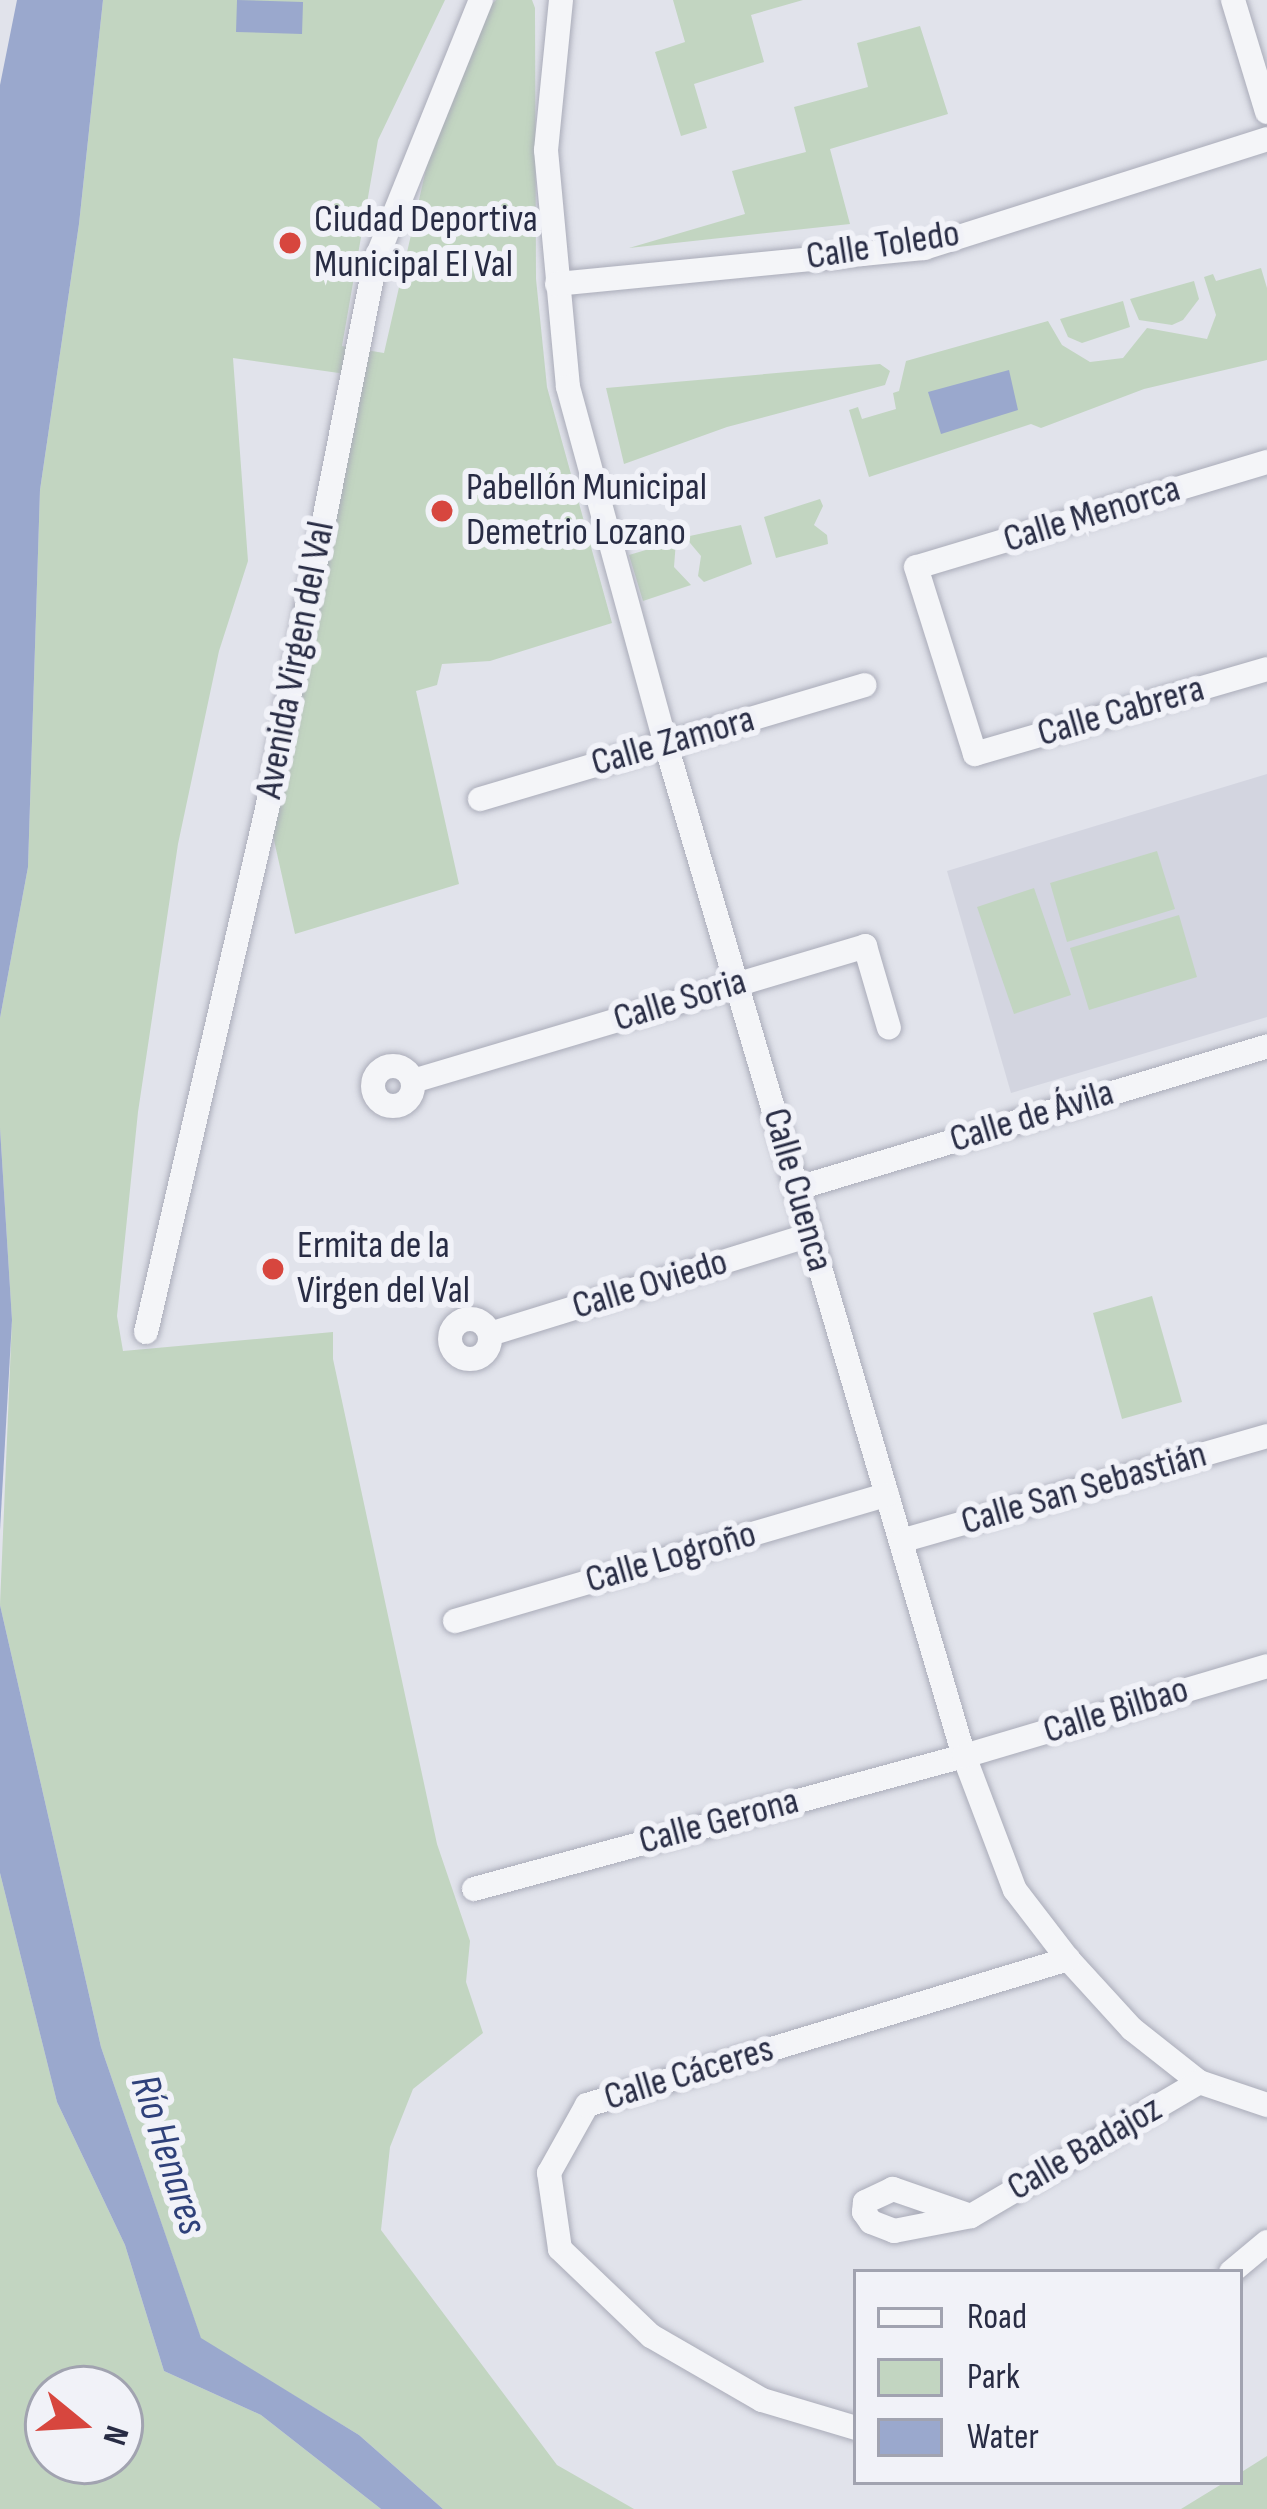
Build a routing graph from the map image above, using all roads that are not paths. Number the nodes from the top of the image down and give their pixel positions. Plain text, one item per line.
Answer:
1 (482, 0) edge
2 (561, 0) edge
3 (1233, 0) edge
4 (1267, 112) edge
5 (1267, 139) edge
6 (557, 284) junction
7 (1267, 462) edge
8 (1267, 669) edge
9 (864, 685) dead end
10 (666, 745) junction
11 (975, 754) joint
12 (480, 799) dead end
13 (737, 984) junction
14 (889, 1028) dead end
15 (1267, 1046) edge
16 (413, 1081) dead end
17 (798, 1188) junction
18 (810, 1235) junction
19 (146, 1332) dead end
20 (490, 1334) dead end
21 (1267, 1436) edge
22 (886, 1495) junction
23 (901, 1541) junction
24 (455, 1621) dead end
25 (1267, 1666) edge
26 (964, 1756) junction
27 (474, 1889) dead end
28 (1068, 1959) junction
29 (1199, 2082) junction
30 (1267, 2105) edge
31 (971, 2216) dead end
32 (1267, 2242) edge
33 (1235, 2269) edge
34 (853, 2427) edge

1 - 19 street, Avenida Virgen del Val
2 - 6 street, Calle Cuenca
3 - 4 street
5 - 6 street, Calle Toledo
6 - 10 street, Calle Cuenca
7 - 11 street, Calle Menorca
8 - 11 street, Calle Cabrera
9 - 10 street, Calle Zamora
10 - 12 street, Calle Zamora
10 - 13 street, Calle Cuenca
13 - 14 street, Calle Soria
13 - 16 street, Calle Soria
13 - 17 street, Calle Cuenca
15 - 17 street, Calle de Ávila
17 - 18 street, Calle Cuenca
18 - 20 street, Calle Oviedo
18 - 22 street, Calle Cuenca
21 - 23 street, Calle San Sebastián
22 - 23 street, Calle Cuenca
22 - 24 street, Calle Logroño
23 - 26 street, Calle Cuenca
25 - 26 street, Calle Bilbao
26 - 27 street, Calle Gerona
26 - 28 street, Calle Cuenca
28 - 29 street, Calle Cuenca
28 - 34 street, Calle Cáceres
29 - 30 street, Calle Cuenca
29 - 31 street, Calle Badajoz
32 - 33 street

